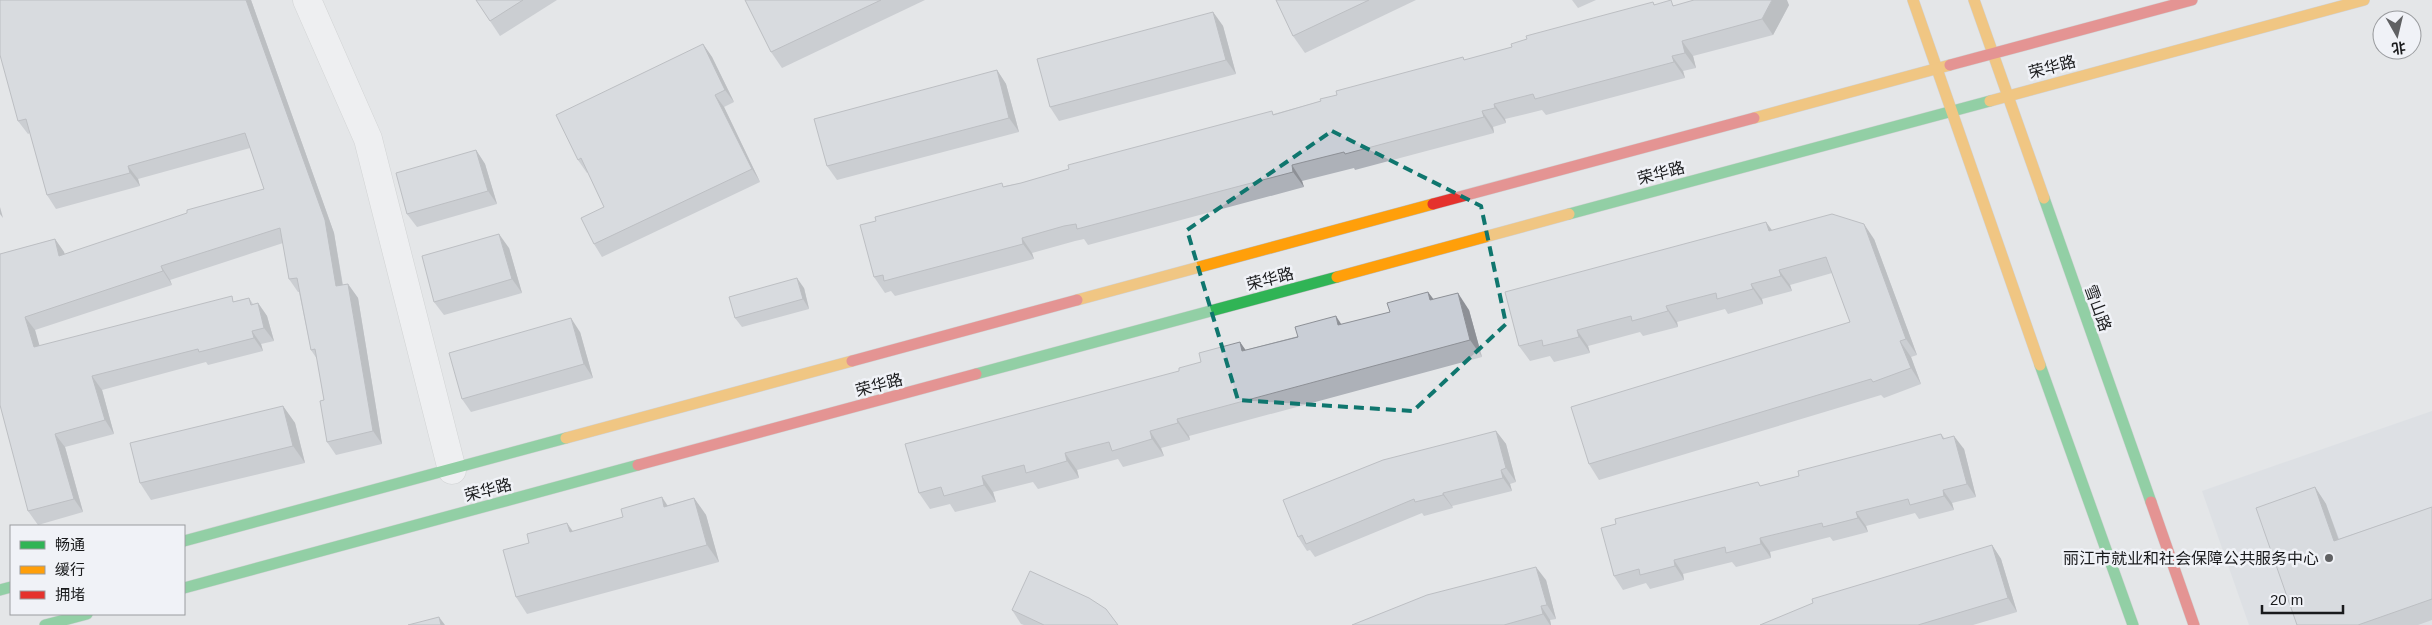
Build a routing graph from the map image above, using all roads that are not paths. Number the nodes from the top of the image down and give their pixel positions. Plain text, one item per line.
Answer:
1 (307, 0) edge
2 (1913, 0) edge
3 (1974, 0) edge
4 (2192, 0) edge
5 (2364, 0) edge
6 (1992, 54) junction
7 (1937, 69) junction
8 (2007, 96) junction
9 (1952, 112) junction
10 (452, 470) junction
11 (185, 541) edge
12 (185, 588) edge
13 (83, 615) edge
14 (45, 625) edge
15 (2133, 625) edge
16 (2194, 625) edge

1 - 10 street
2 - 7 street
3 - 6 street, 雪山路
4 - 6 street, 荣华路
5 - 8 street, 荣华路
6 - 7 street, 荣华路
6 - 8 street, 雪山路
7 - 9 street
7 - 10 street, 荣华路
8 - 9 street, 荣华路
8 - 16 street, 雪山路
9 - 12 street, 荣华路
9 - 15 street
10 - 11 street, 荣华路
13 - 14 street

